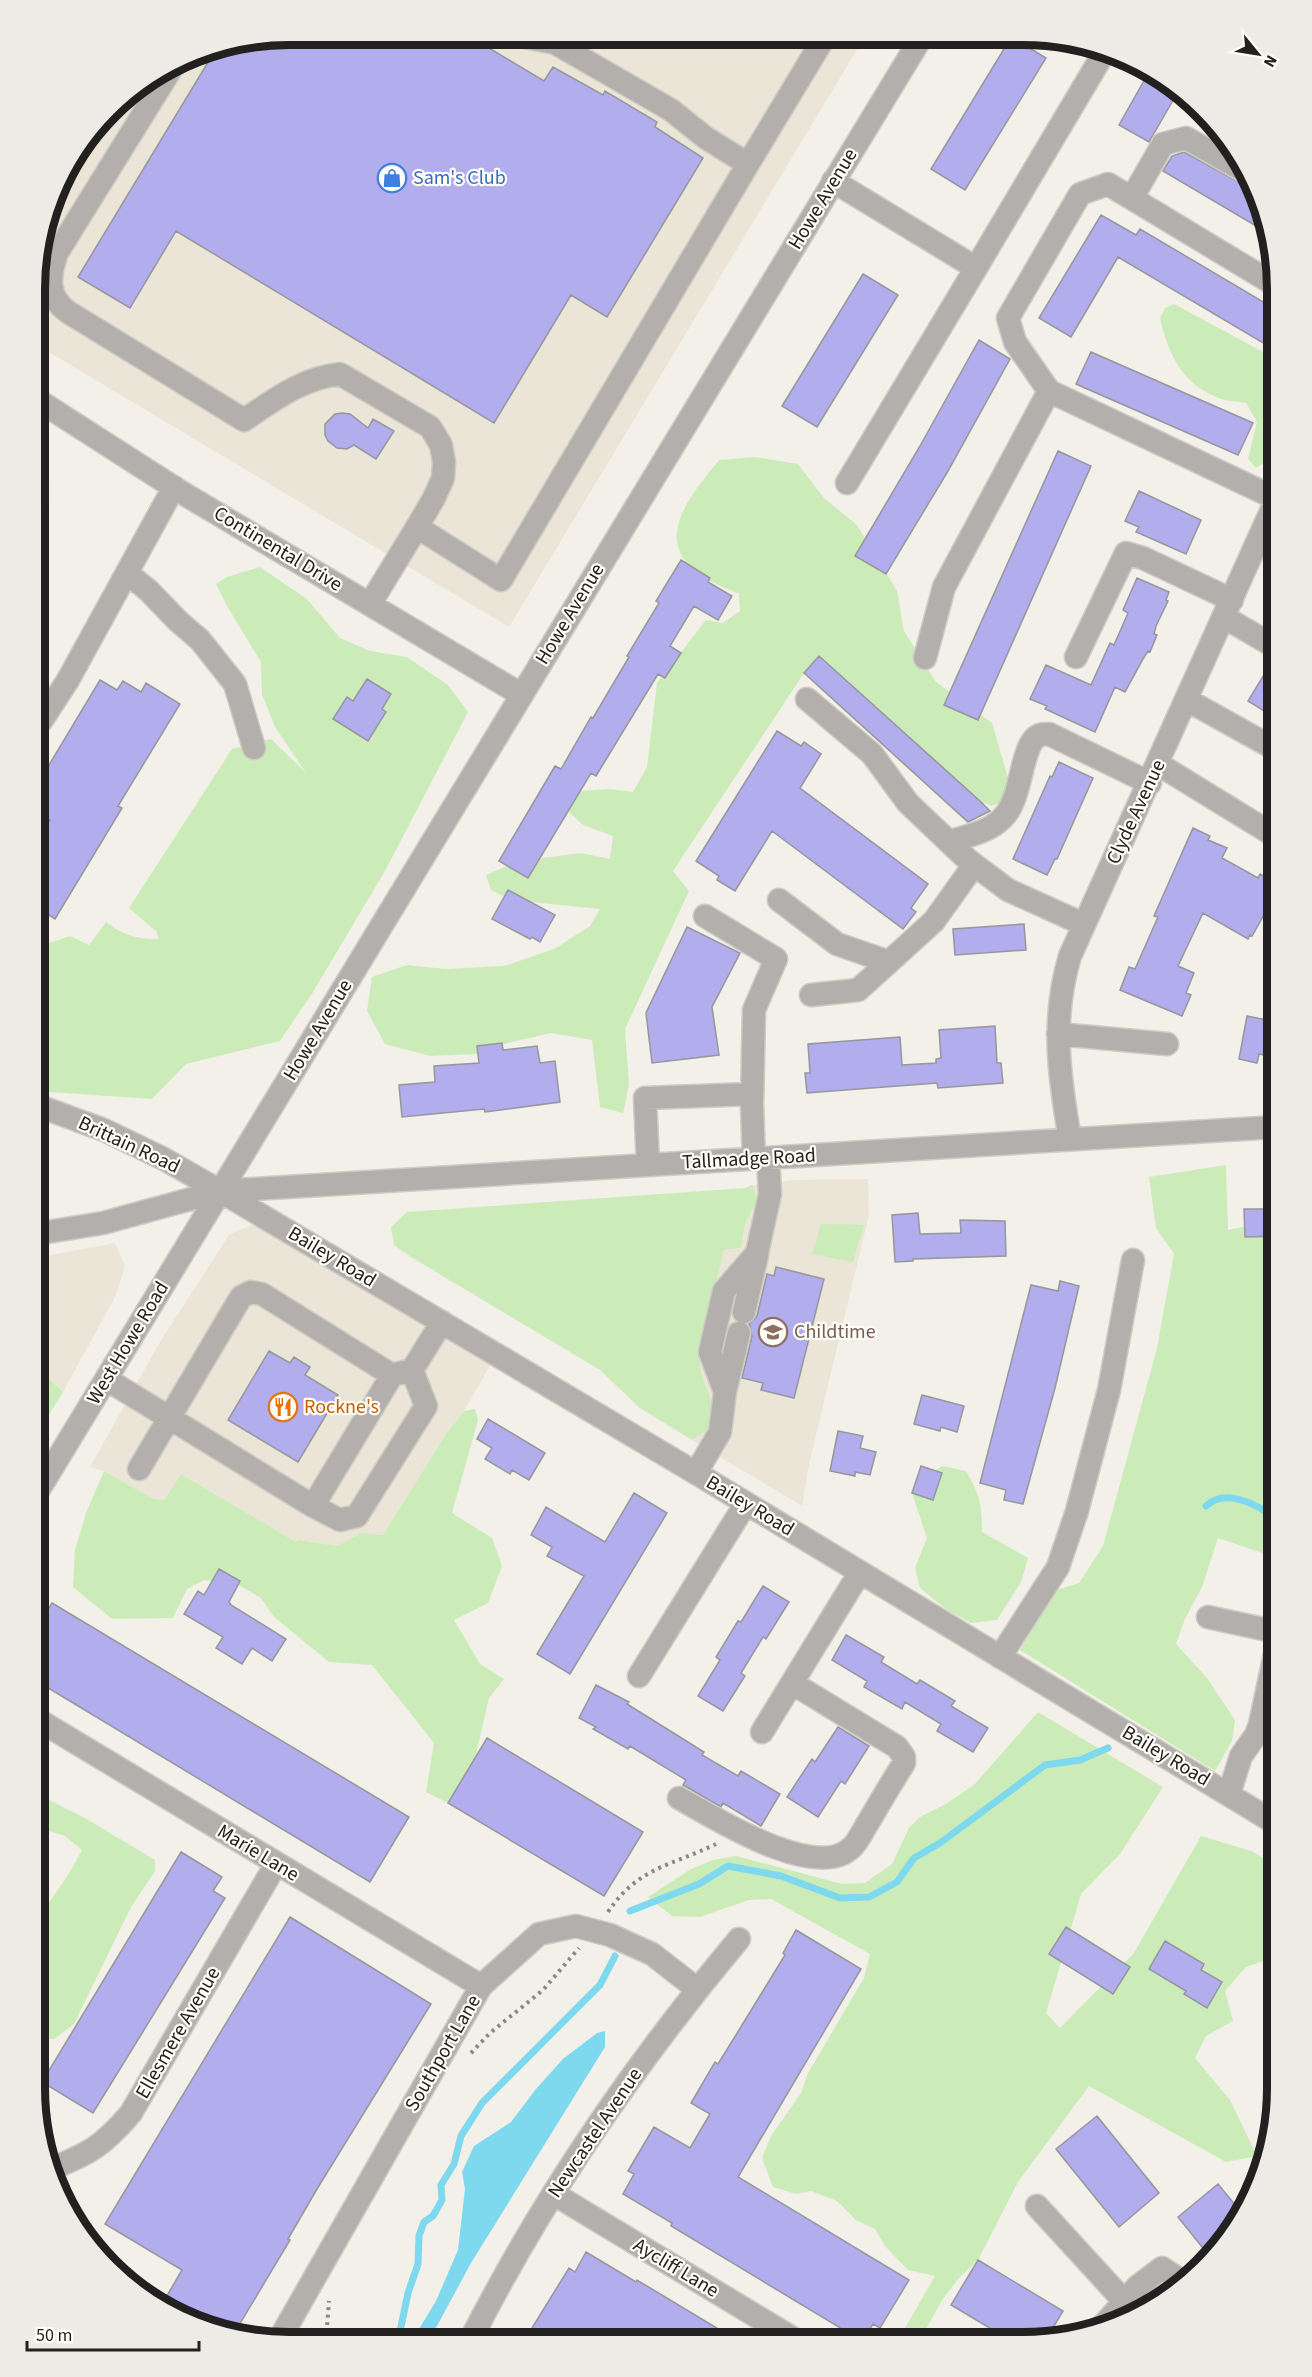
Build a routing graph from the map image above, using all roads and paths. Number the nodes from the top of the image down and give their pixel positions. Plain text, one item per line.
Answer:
1 (558, 45) edge
2 (820, 45) edge
3 (917, 45) edge
4 (1101, 58) edge
5 (165, 79) edge
6 (748, 164) junction
7 (1232, 164) edge
8 (833, 181) junction
9 (1132, 198) junction
10 (976, 268) junction
11 (1266, 280) edge
12 (1049, 391) junction
13 (45, 405) edge
14 (847, 483) dead end
15 (174, 487) junction
16 (1267, 494) edge
17 (1267, 521) edge
18 (417, 527) junction
19 (127, 573) junction
20 (370, 604) junction
21 (1228, 608) junction
22 (1267, 640) edge
23 (1077, 657) dead end
24 (925, 658) dead end
25 (522, 695) junction
26 (807, 699) dead end
27 (1187, 700) junction
28 (45, 715) edge
29 (1267, 744) edge
30 (254, 748) dead end
31 (1154, 773) junction
32 (1267, 832) edge
33 (949, 842) junction
34 (974, 865) junction
35 (779, 900) dead end
36 (705, 916) dead end
37 (1083, 924) junction
38 (889, 962) junction
39 (811, 995) dead end
40 (1058, 1034) junction
41 (1167, 1044) dead end
42 (752, 1094) junction
43 (45, 1108) edge
44 (1267, 1127) edge
45 (1070, 1139) junction
46 (761, 1158) junction
47 (648, 1165) junction
48 (220, 1191) junction
49 (45, 1233) edge
50 (757, 1253) junction
51 (1133, 1260) dead end
52 (442, 1322) junction
53 (402, 1373) junction
54 (106, 1379) junction
55 (725, 1392) junction
56 (169, 1418) junction
57 (139, 1469) dead end
58 (696, 1473) junction
59 (45, 1480) edge
60 (746, 1503) junction
61 (313, 1506) junction
62 (860, 1572) junction
63 (1208, 1617) dead end
64 (1267, 1630) edge
65 (1000, 1657) junction
66 (639, 1676) dead end
67 (792, 1683) junction
68 (1267, 1691) edge
69 (45, 1724) edge
70 (762, 1732) dead end
71 (1228, 1794) junction
72 (679, 1798) dead end
73 (1267, 1818) edge
74 (717, 1844) dead end
75 (276, 1864) junction
76 (602, 1933) junction
77 (739, 1939) dead end
78 (481, 1986) junction
79 (697, 1989) junction
80 (467, 2057) dead end
81 (58, 2166) edge
82 (554, 2194) junction
83 (1037, 2206) dead end
84 (1176, 2277) edge
85 (329, 2299) dead end
86 (1124, 2301) junction
87 (1112, 2314) edge
88 (284, 2332) edge
89 (327, 2332) edge
90 (475, 2332) edge
91 (782, 2332) edge

1 - 6 street
2 - 6 street
3 - 8 street, Howe Avenue
4 - 10 street
5 - 18 street
6 - 18 street
7 - 9 street
8 - 10 street
8 - 25 street, Howe Avenue
9 - 11 street
9 - 12 street
10 - 14 street
12 - 16 street
12 - 24 street
13 - 15 street, Continental Drive
15 - 19 street
15 - 20 street, Continental Drive
17 - 21 street, Clyde Avenue
18 - 20 street
19 - 28 street
19 - 30 street
20 - 25 street, Continental Drive
21 - 22 street
21 - 23 street
21 - 27 street, Clyde Avenue
25 - 48 street, Howe Avenue
26 - 33 street
27 - 29 street
27 - 31 street, Clyde Avenue
31 - 32 street
31 - 33 street
31 - 37 street, Clyde Avenue
33 - 34 street
34 - 37 street
34 - 38 street
35 - 38 street
36 - 42 street
37 - 40 street, Clyde Avenue
38 - 39 street
40 - 41 street
40 - 45 street, Clyde Avenue
42 - 46 street
42 - 47 street
43 - 48 street, Brittain Road
44 - 45 street, Tallmadge Road
45 - 46 street, Tallmadge Road
46 - 47 street, Tallmadge Road
46 - 50 street
47 - 48 street, Tallmadge Road
48 - 49 street, Tallmadge Road
48 - 52 street, Bailey Road
48 - 54 street, West Howe Road
50 - 55 street
50 - 55 street
51 - 65 street
52 - 53 street
52 - 58 street, Bailey Road
53 - 56 street
53 - 61 street
53 - 61 street
54 - 56 street
54 - 59 street, West Howe Road
55 - 58 street
56 - 57 street
56 - 61 street
58 - 60 street, Bailey Road
60 - 62 street, Bailey Road
60 - 66 street
62 - 65 street, Bailey Road
62 - 67 street
63 - 64 street
65 - 71 street, Bailey Road
67 - 70 street
67 - 72 street
68 - 71 street
69 - 75 street, Marie Lane
71 - 73 street, Bailey Road
74 - 76 path
75 - 78 street, Marie Lane
75 - 81 street, Ellesmere Avenue
76 - 78 street, Southport Lane
76 - 79 street, Southport Lane
76 - 80 path
77 - 79 street, Newcastel Avenue
78 - 88 street, Southport Lane
79 - 82 street, Newcastel Avenue
82 - 90 street, Newcastel Avenue
82 - 91 street, Aycliff Lane
83 - 86 street
84 - 86 street
85 - 89 path
86 - 87 street

